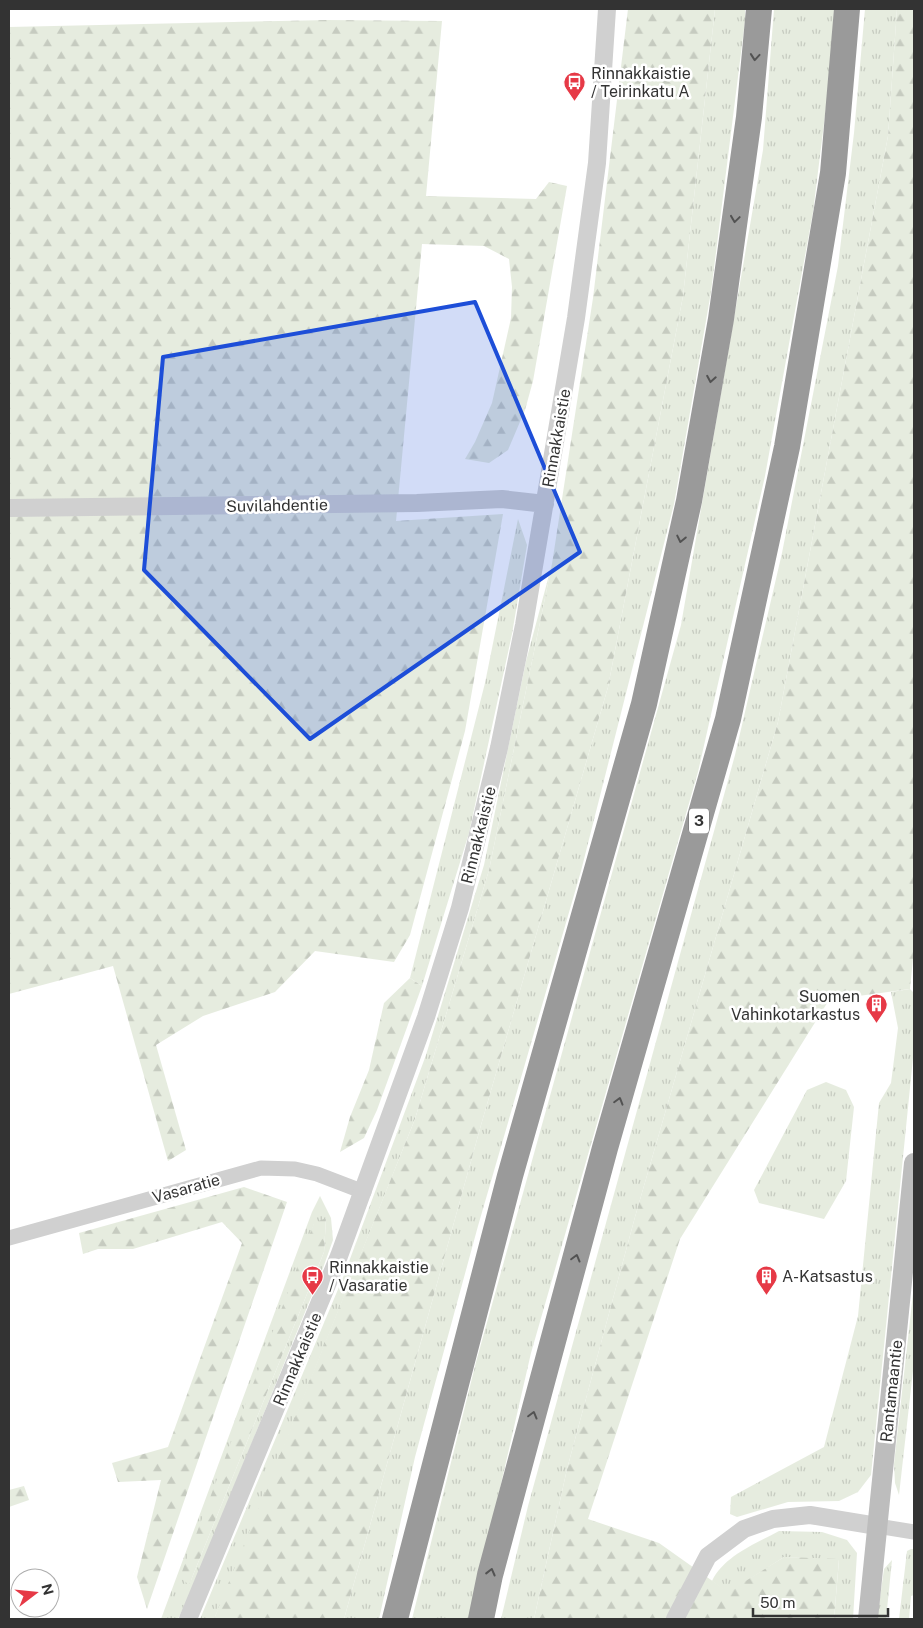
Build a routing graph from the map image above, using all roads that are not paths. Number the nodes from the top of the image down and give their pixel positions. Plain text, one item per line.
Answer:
1 (607, 9) edge
2 (759, 9) edge
3 (847, 9) edge
4 (545, 504) junction
5 (9, 508) edge
6 (914, 1163) edge
7 (364, 1192) junction
8 (9, 1238) edge
9 (877, 1526) junction
10 (914, 1532) edge
11 (188, 1619) edge
12 (395, 1619) edge
13 (481, 1619) edge
14 (675, 1619) edge
15 (868, 1619) edge

1 - 4 street, Rinnakkaistie
2 -> 12 highway
13 -> 3 highway, 3
4 - 5 street, Suvilahdentie
4 - 7 street, Rinnakkaistie
6 - 9 main road, Rantamaantie
7 - 8 street, Vasaratie
7 - 11 street, Rinnakkaistie
9 - 10 street
9 - 14 street
9 - 15 main road, Rantamaantie

